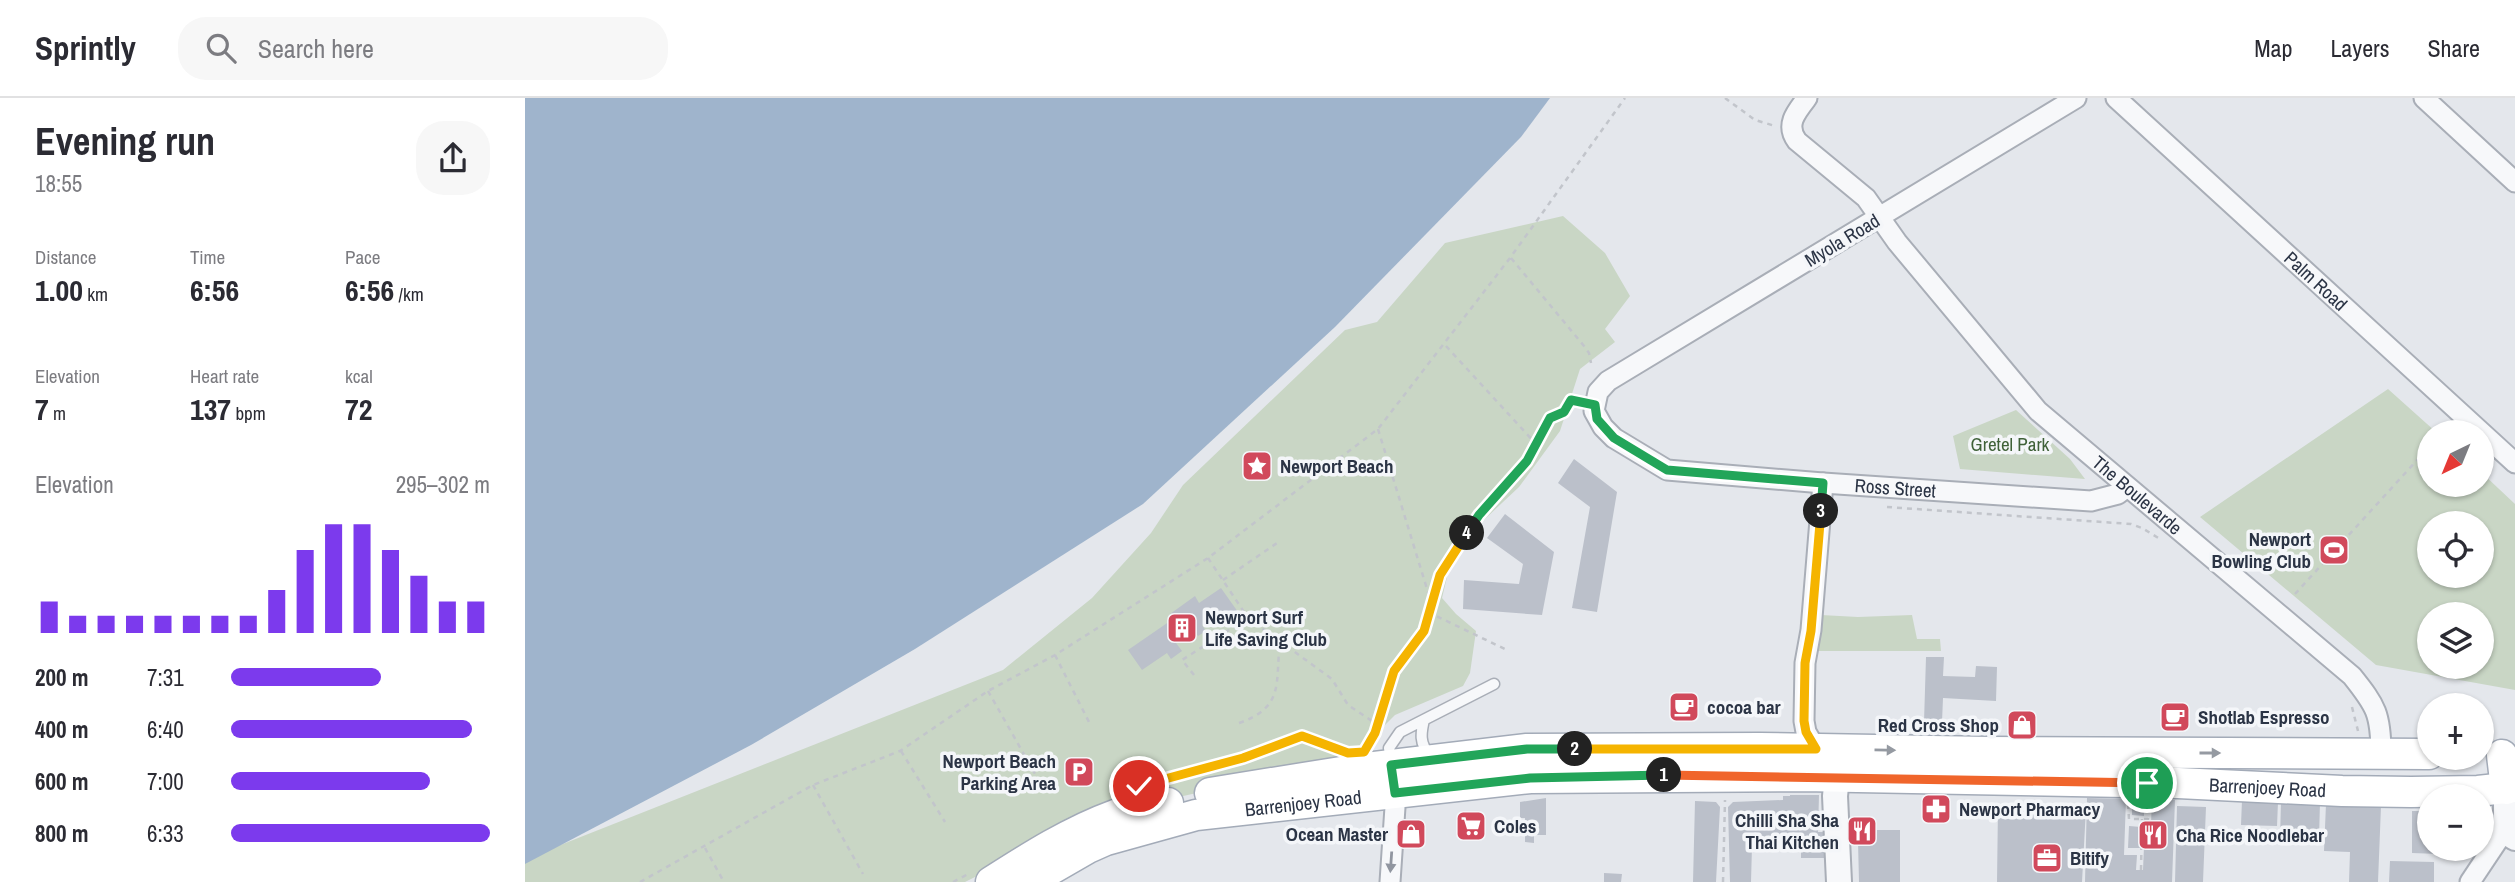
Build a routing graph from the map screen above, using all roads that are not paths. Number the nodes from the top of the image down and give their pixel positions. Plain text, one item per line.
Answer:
1 (1807, 98) edge
2 (2076, 98) edge
3 (2116, 98) edge
4 (2424, 98) edge
5 (2515, 182) edge
6 (1880, 218) junction
7 (1595, 405) joint
8 (2515, 463) edge
9 (1823, 483) junction
10 (2127, 487) junction
11 (1494, 684) dead end
12 (1424, 720) junction
13 (1816, 749) junction
14 (2381, 754) junction
15 (2417, 754) edge
16 (2500, 754) edge
17 (1436, 759) junction
18 (1837, 777) junction
19 (1393, 779) junction
20 (2510, 788) edge
21 (2341, 791) junction
22 (2411, 792) junction
23 (2509, 834) edge
24 (983, 876) edge
25 (1029, 882) edge
26 (1389, 882) edge
27 (1839, 882) edge
28 (2470, 882) edge

1 - 6 street, The Boulevarde
2 - 6 street, Myola Road
3 - 8 street, Palm Road
4 - 5 street
6 - 7 street, Myola Road
6 - 10 street, The Boulevarde
7 - 9 street, Ross Street
9 - 10 street, Ross Street
9 - 13 street
10 - 14 street, The Boulevarde
11 - 12 lane
12 - 17 lane
12 - 19 lane
13 -> 14 main road, Barrenjoey Road
13 - 17 main road, Barrenjoey Road
14 - 15 main road, Barrenjoey Road
14 - 21 main road
14 - 22 main road
16 - 20 main road
17 - 19 main road, Barrenjoey Road
18 - 19 main road, Barrenjoey Road
18 - 21 main road, Barrenjoey Road
18 - 27 street
19 - 24 main road, Barrenjoey Road
19 - 25 main road, Barrenjoey Road
19 -> 26 street
20 - 22 main road, Barrenjoey Road
20 - 23 street
21 - 22 main road, Barrenjoey Road
23 - 28 street

